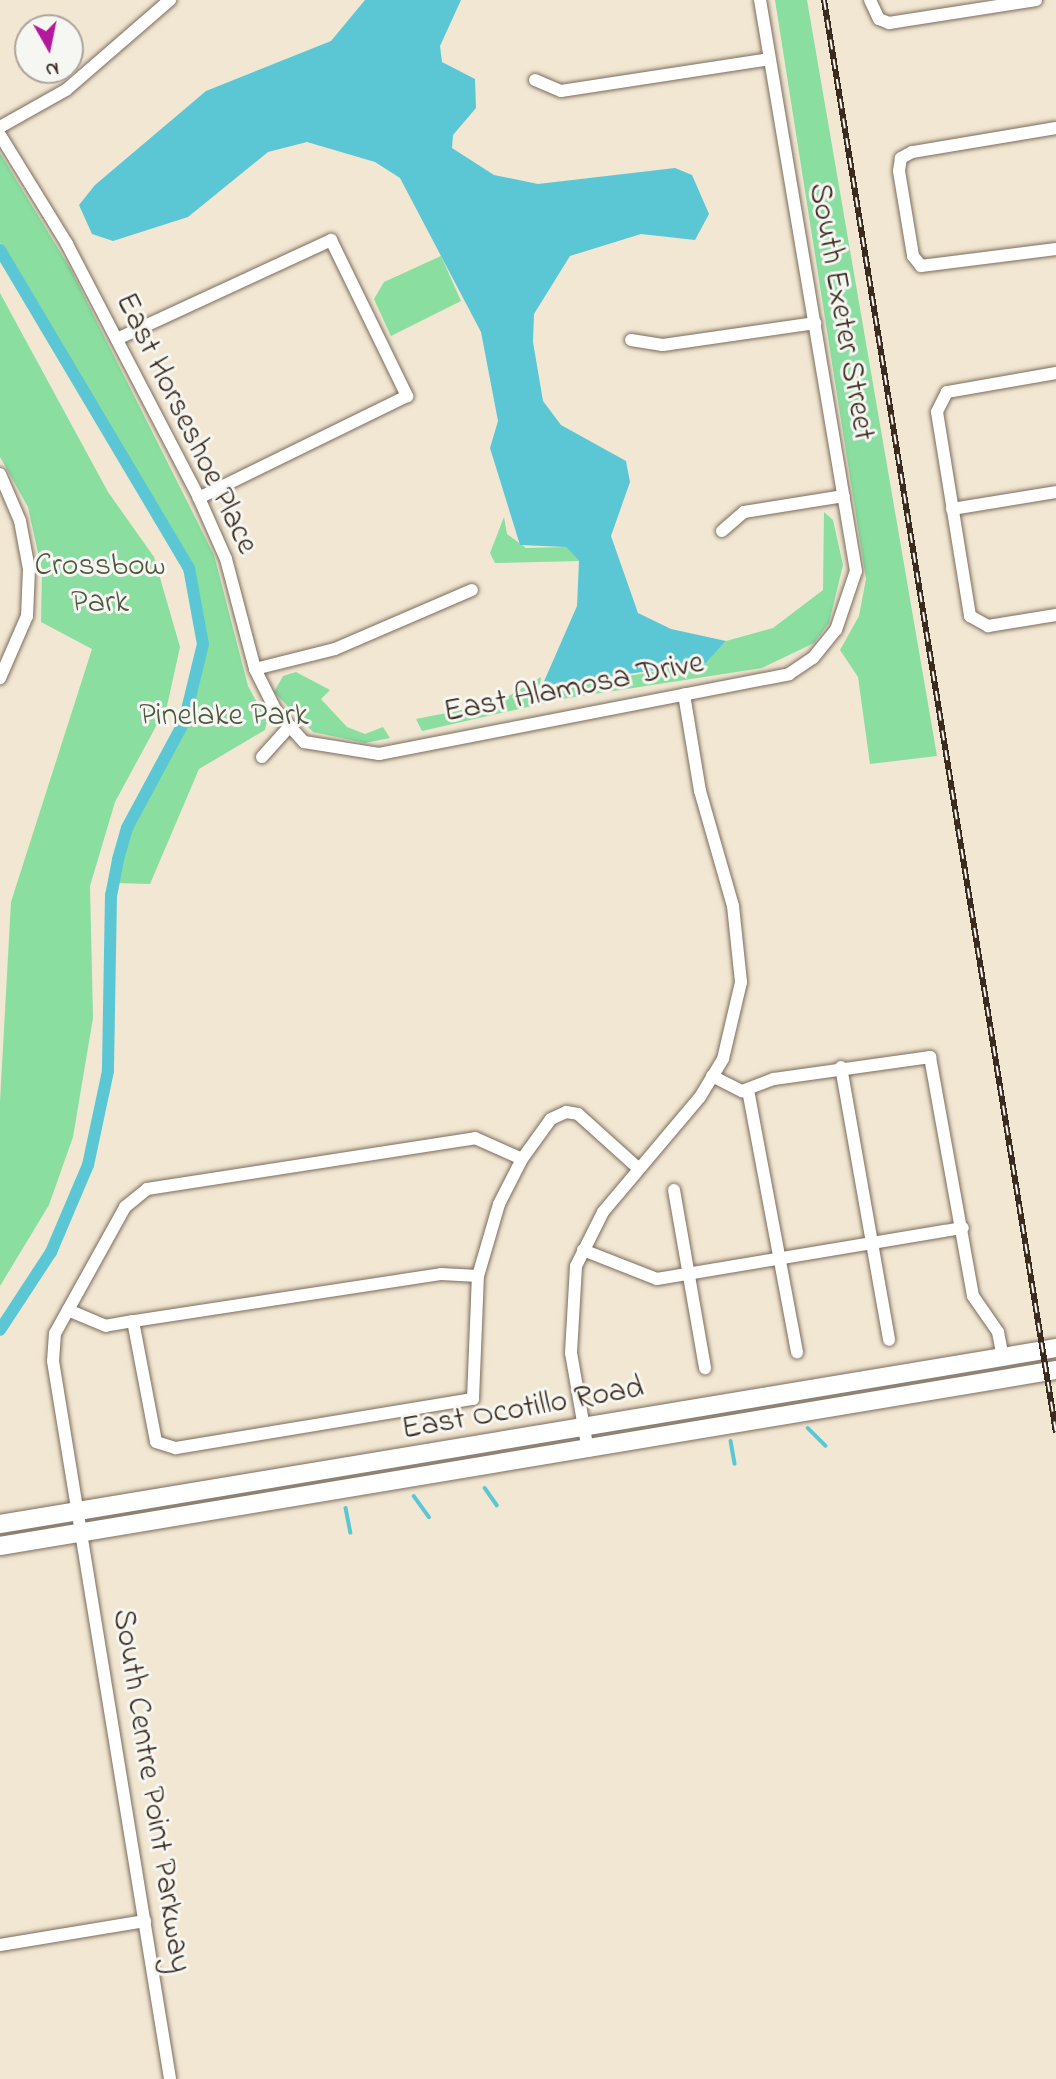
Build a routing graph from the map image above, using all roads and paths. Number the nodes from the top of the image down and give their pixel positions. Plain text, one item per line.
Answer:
1 (170, 0) edge
2 (760, 0) edge
3 (870, 0) edge
4 (1036, 0) edge
5 (769, 59) junction
6 (536, 80) dead end
7 (0, 127) edge
8 (1056, 128) edge
9 (0, 135) edge
10 (1056, 249) edge
11 (815, 323) junction
12 (117, 339) junction
13 (631, 340) dead end
14 (1056, 373) edge
15 (1, 478) edge
16 (1056, 492) edge
17 (844, 496) junction
18 (199, 498) junction
19 (952, 509) junction
20 (722, 531) dead end
21 (472, 590) dead end
22 (1056, 615) edge
23 (836, 630) joint
24 (255, 669) junction
25 (0, 678) edge
26 (684, 694) junction
27 (290, 726) junction
28 (304, 742) joint
29 (262, 757) dead end
30 (841, 1067) junction
31 (712, 1076) junction
32 (748, 1090) junction
33 (522, 1158) junction
34 (638, 1168) junction
35 (674, 1190) dead end
36 (963, 1228) junction
37 (870, 1243) junction
38 (583, 1250) junction
39 (780, 1259) junction
40 (690, 1275) junction
41 (478, 1276) junction
42 (68, 1310) junction
43 (133, 1321) junction
44 (888, 1340) dead end
45 (1056, 1348) edge
46 (797, 1352) dead end
47 (1003, 1357) junction
48 (705, 1368) dead end
49 (1056, 1370) edge
50 (584, 1429) junction
51 (588, 1451) junction
52 (79, 1512) junction
53 (0, 1524) edge
54 (82, 1533) junction
55 (0, 1546) edge
56 (145, 1922) junction
57 (0, 1945) edge
58 (170, 2079) edge

1 - 7 street
2 - 5 street, South Exeter Street
3 - 4 street
5 - 6 street
5 - 11 street, South Exeter Street
8 - 10 street
9 - 12 street, East Horseshoe Place
11 - 13 street
11 - 17 street, South Exeter Street
12 - 18 street, East Horseshoe Place
12 - 18 street
14 - 19 street
15 - 25 street
16 - 19 street
17 - 20 street
17 - 23 street, South Exeter Street
18 - 24 street, East Horseshoe Place
19 - 22 street
21 - 24 street
23 - 26 street, East Alamosa Drive
24 - 27 street, East Horseshoe Place
26 - 28 street, East Alamosa Drive
26 - 31 street
27 - 28 street, East Horseshoe Place
27 - 29 street
30 - 32 street
30 - 36 street
30 - 37 street
31 - 32 street
31 - 34 street
32 - 39 street
33 - 34 street
33 - 41 street
33 - 42 street, South Centre Point Parkway
34 - 38 street
35 - 40 street
36 - 37 street
36 - 47 street
37 - 39 street
37 - 44 street
38 - 40 street
38 - 50 street
39 - 40 street
39 - 46 street
40 - 48 street
41 - 43 street
41 - 43 street
42 - 43 street
42 - 52 street, South Centre Point Parkway
45 - 47 main road, East Ocotillo Road
47 - 50 main road, East Ocotillo Road
49 - 51 main road, East Ocotillo Road
50 - 51 street
50 - 52 main road, East Ocotillo Road
51 - 54 main road, East Ocotillo Road
52 - 53 main road, East Ocotillo Road
52 - 54 street, South Centre Point Parkway
54 - 55 main road, East Ocotillo Road
54 - 56 street, South Centre Point Parkway
56 - 57 street
56 - 58 street, South Centre Point Parkway

